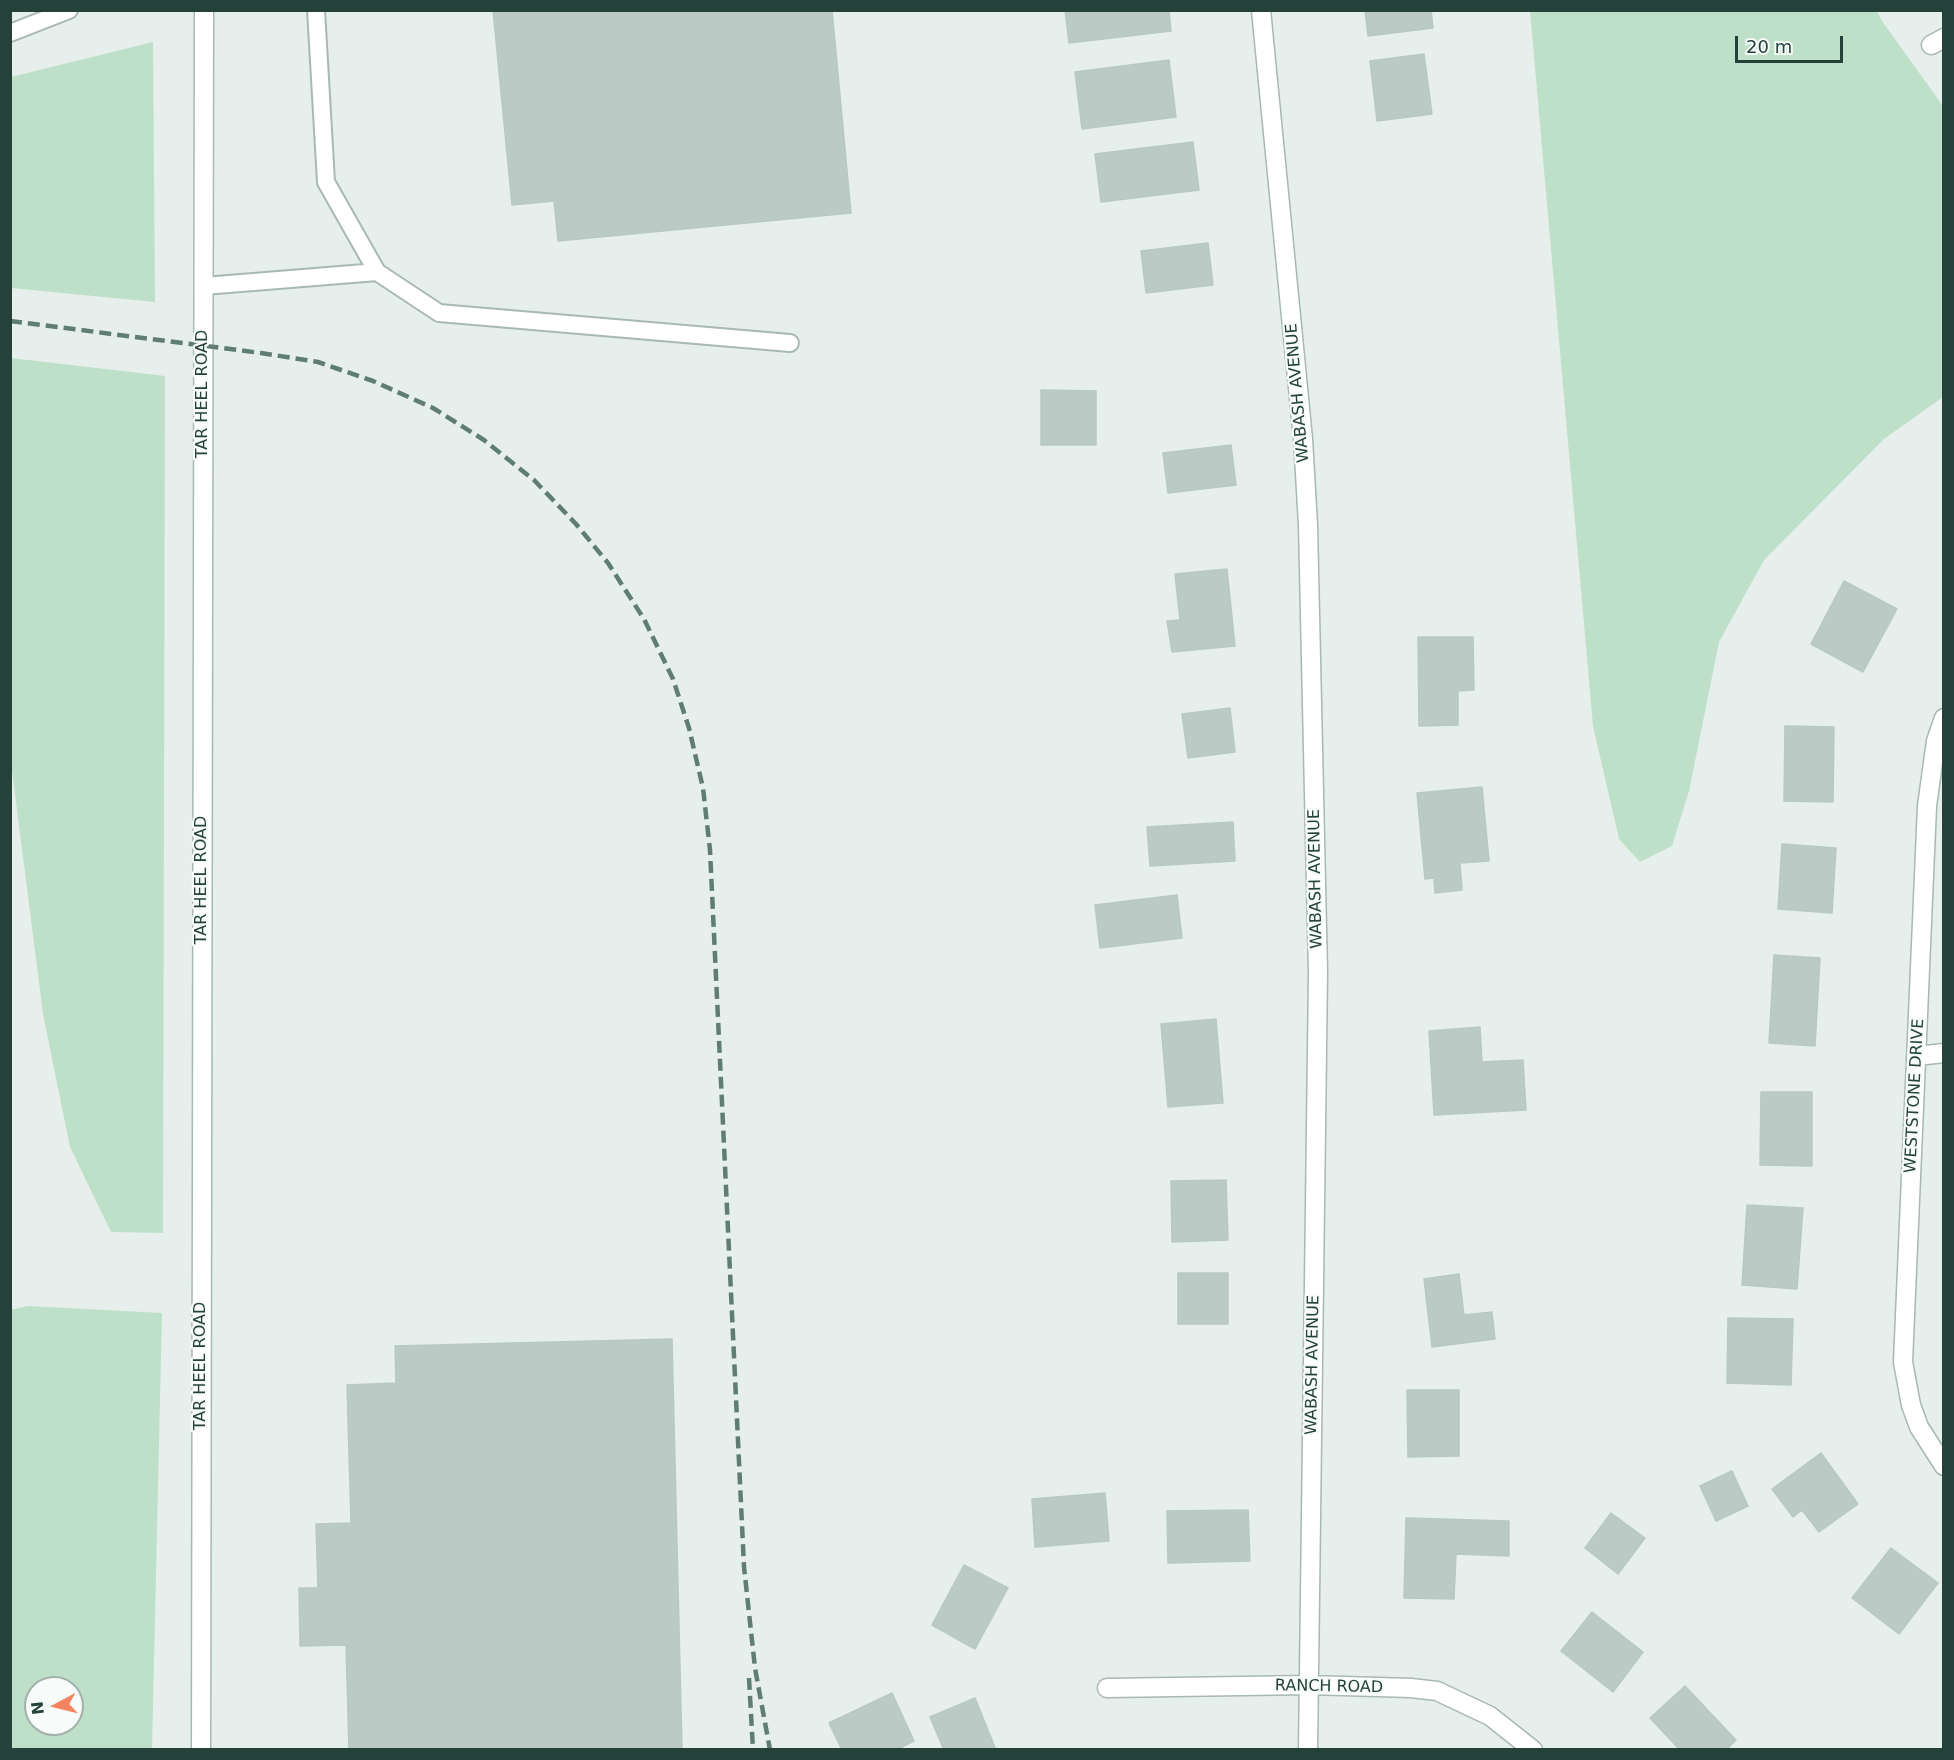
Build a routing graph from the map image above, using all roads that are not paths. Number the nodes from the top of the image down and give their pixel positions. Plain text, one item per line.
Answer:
1 (69, 10) edge
2 (204, 10) edge
3 (316, 10) edge
4 (1261, 10) edge
5 (10, 33) edge
6 (377, 272) junction
7 (204, 285) junction
8 (790, 343) dead end
9 (1944, 718) edge
10 (1944, 1053) edge
11 (1917, 1056) junction
12 (1944, 1466) edge
13 (1309, 1685) junction
14 (1107, 1688) dead end
15 (201, 1749) edge
16 (1308, 1749) edge
17 (1533, 1749) edge

1 - 5 lane
2 - 7 street, TAR HEEL ROAD
3 - 6 lane
4 - 13 street, WABASH AVENUE
6 - 7 lane
6 - 8 lane
7 - 15 street, TAR HEEL ROAD
9 - 11 street, WESTSTONE DRIVE
10 - 11 street
11 - 12 street, WESTSTONE DRIVE
13 - 14 street, RANCH ROAD
13 - 16 street, WABASH AVENUE
13 - 17 street, RANCH ROAD

